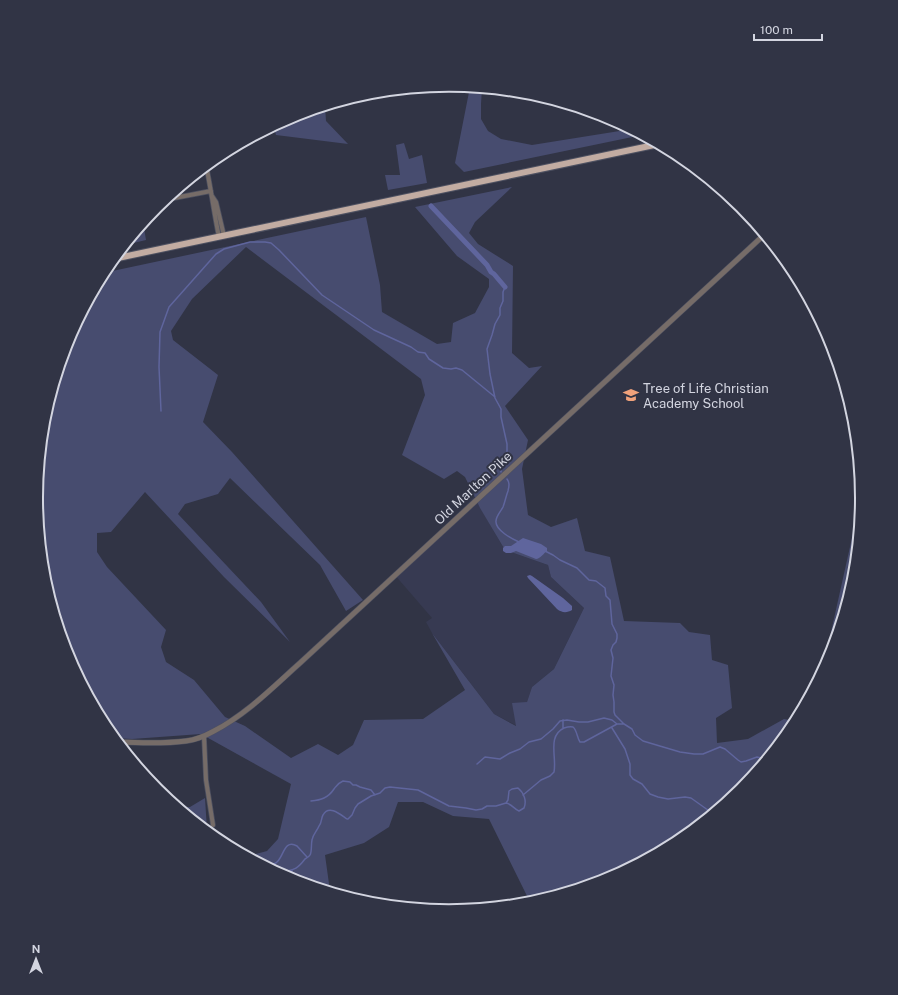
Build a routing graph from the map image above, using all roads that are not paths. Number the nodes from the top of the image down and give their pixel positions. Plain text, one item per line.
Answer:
1 (651, 146) edge
2 (207, 171) edge
3 (211, 193) junction
4 (174, 198) edge
5 (221, 236) junction
6 (760, 237) edge
7 (122, 257) edge
8 (204, 736) junction
9 (125, 742) edge
10 (213, 825) dead end

1 - 5 highway
2 - 3 street
3 - 4 street
3 - 5 street
5 - 7 highway
6 - 8 street, Old Marlton Pike
8 - 9 street, Old Marlton Pike
8 - 10 street

